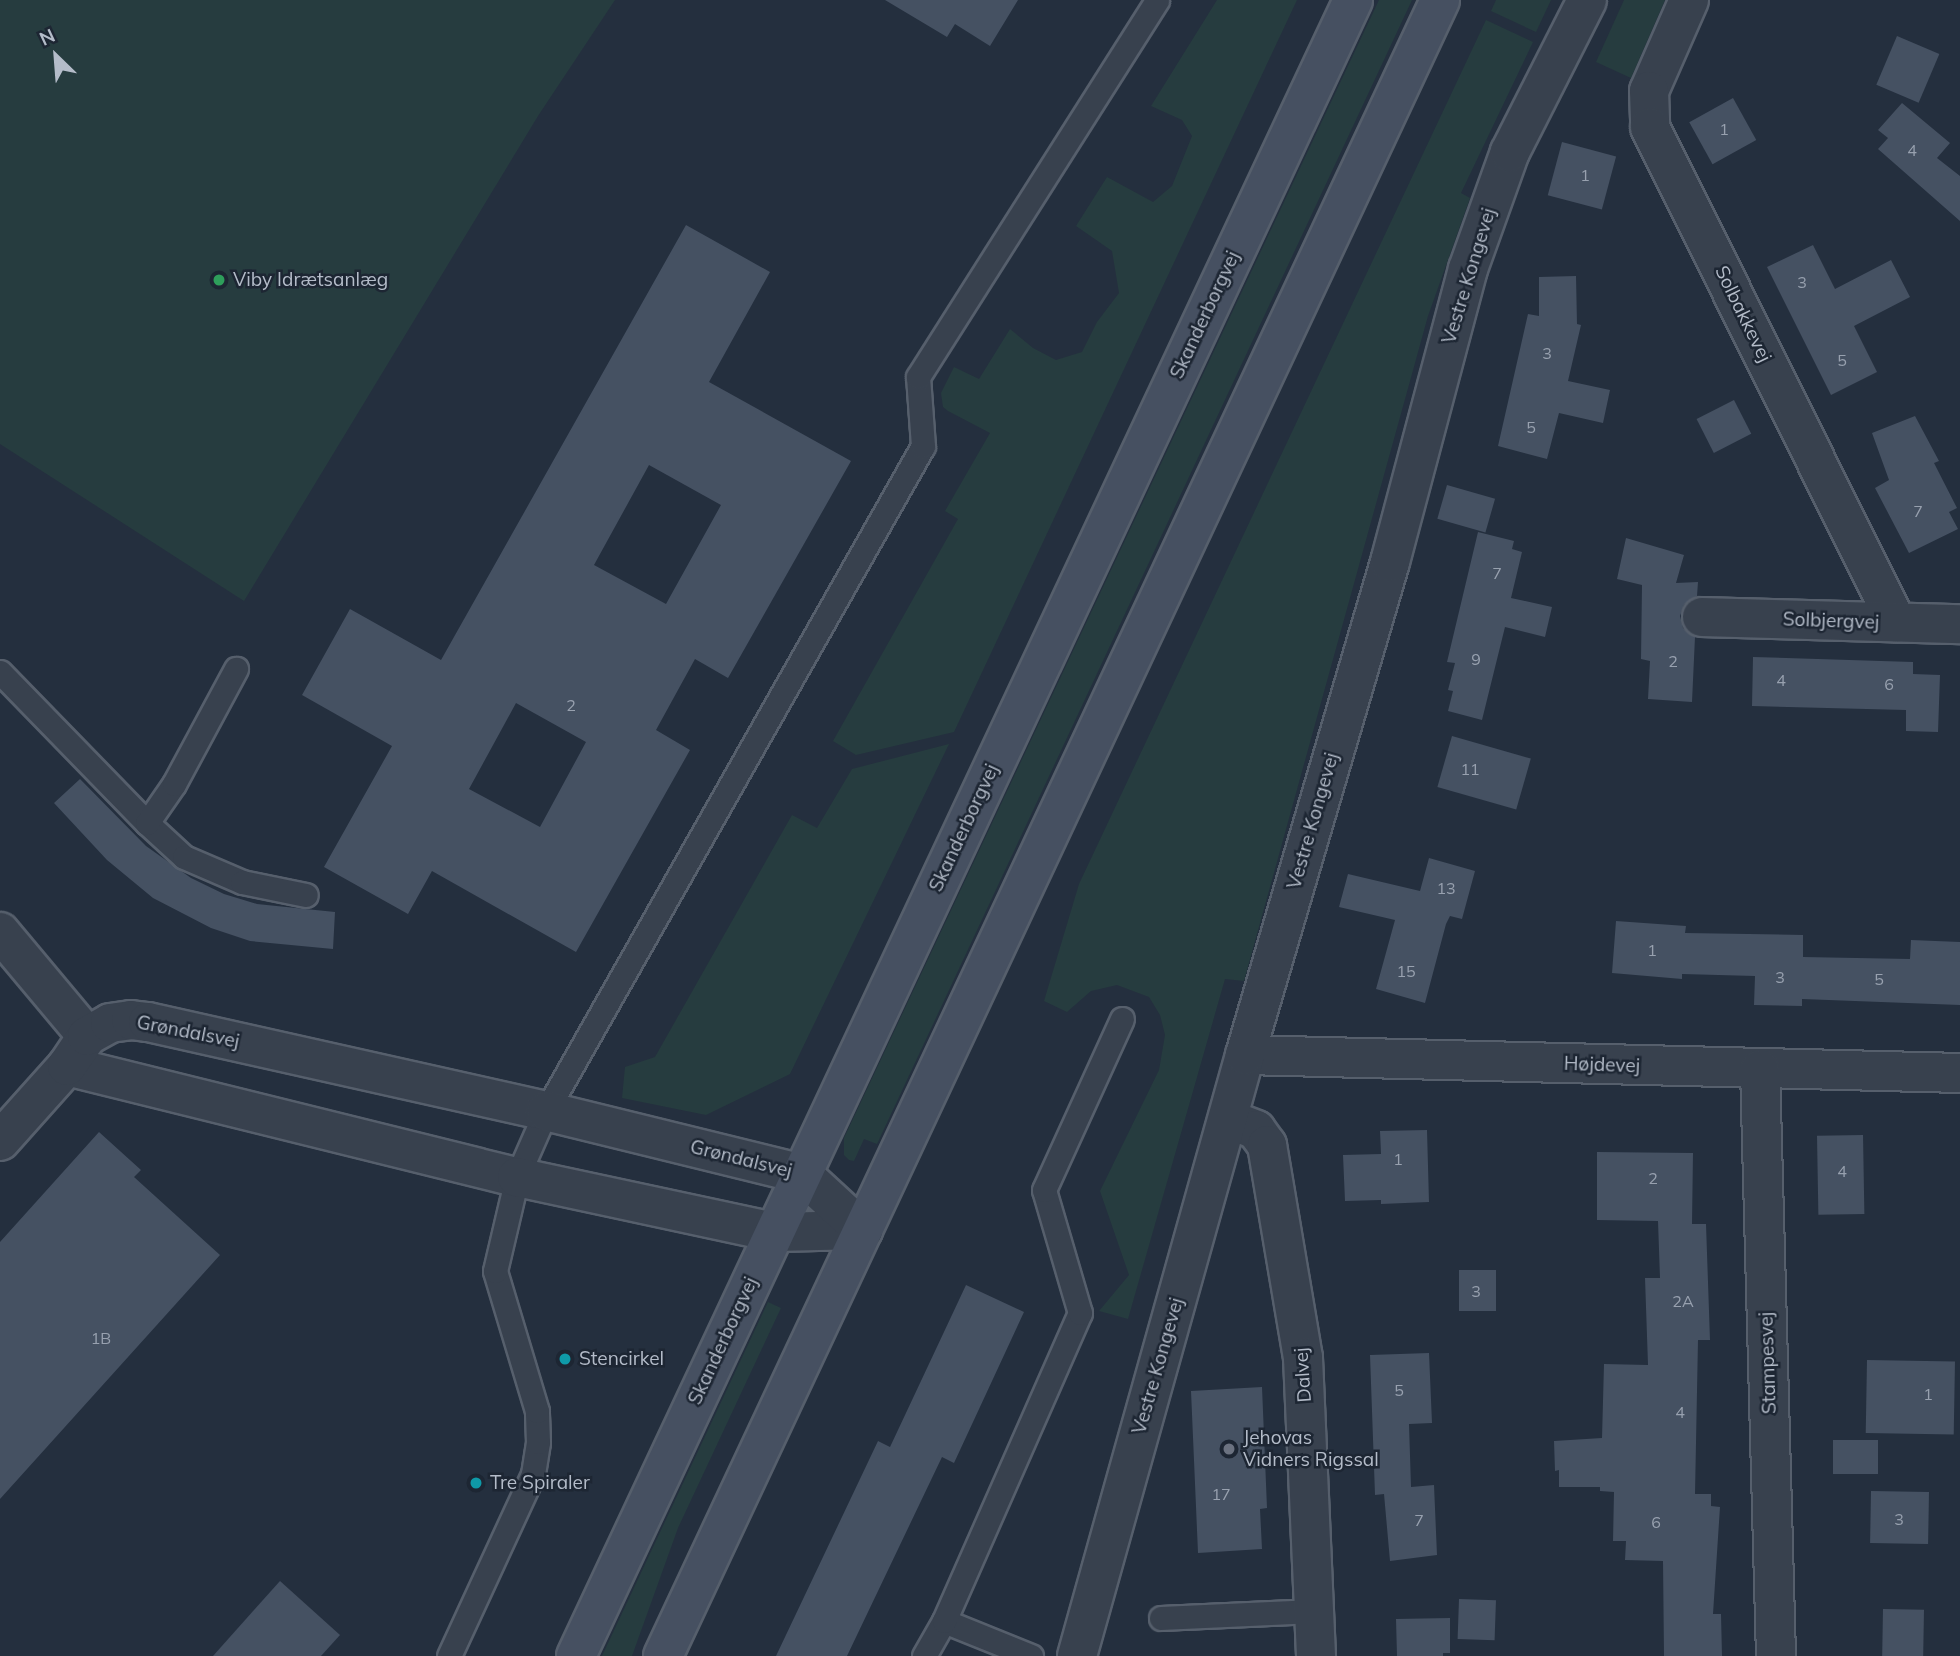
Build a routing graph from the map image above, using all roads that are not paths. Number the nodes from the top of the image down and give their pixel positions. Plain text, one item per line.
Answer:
1 (1157, 0) edge
2 (1353, 0) edge
3 (1440, 0) edge
4 (1587, 0) edge
5 (1689, 0) edge
6 (1702, 617) dead end
7 (1896, 622) junction
8 (1960, 624) edge
9 (236, 669) dead end
10 (0, 672) edge
11 (147, 824) junction
12 (306, 895) dead end
13 (0, 932) edge
14 (1122, 1019) dead end
15 (77, 1051) junction
16 (1245, 1055) junction
17 (1760, 1069) junction
18 (1960, 1073) edge
19 (546, 1111) junction
20 (1228, 1119) junction
21 (0, 1141) edge
22 (802, 1174) junction
23 (517, 1177) junction
24 (863, 1230) junction
25 (774, 1232) junction
26 (1314, 1611) junction
27 (1161, 1618) dead end
28 (944, 1621) junction
29 (449, 1656) edge
30 (576, 1656) edge
31 (663, 1656) edge
32 (924, 1656) edge
33 (1031, 1656) edge
34 (1077, 1656) edge
35 (1316, 1656) edge
36 (1776, 1656) edge

1 - 19 lane
2 - 22 main road, Skanderborgvej
3 - 24 main road
4 - 16 street, Vestre Kongevej
5 - 7 street, Solbakkevej
6 - 7 street, Solbjergvej
7 - 8 street, Solbjergvej
9 - 11 lane
10 - 11 lane
11 - 12 lane
13 - 15 street
14 - 28 lane
15 - 19 street, Grøndalsvej
15 - 21 street, Grøndalsvej
15 - 23 street
16 - 17 street, Højdevej
16 - 20 street, Vestre Kongevej
17 - 18 street, Højdevej
17 - 36 street, Stampesvej
19 - 22 street, Grøndalsvej
19 - 23 lane
20 - 26 street, Dalvej
20 - 34 street, Vestre Kongevej
22 - 24 street, Grøndalsvej
22 - 25 main road, Skanderborgvej
23 - 25 street
23 - 29 lane
24 - 25 street
24 - 31 main road
25 - 30 main road, Skanderborgvej
26 - 27 lane
26 - 35 street, Dalvej
28 - 32 lane
28 - 33 lane

